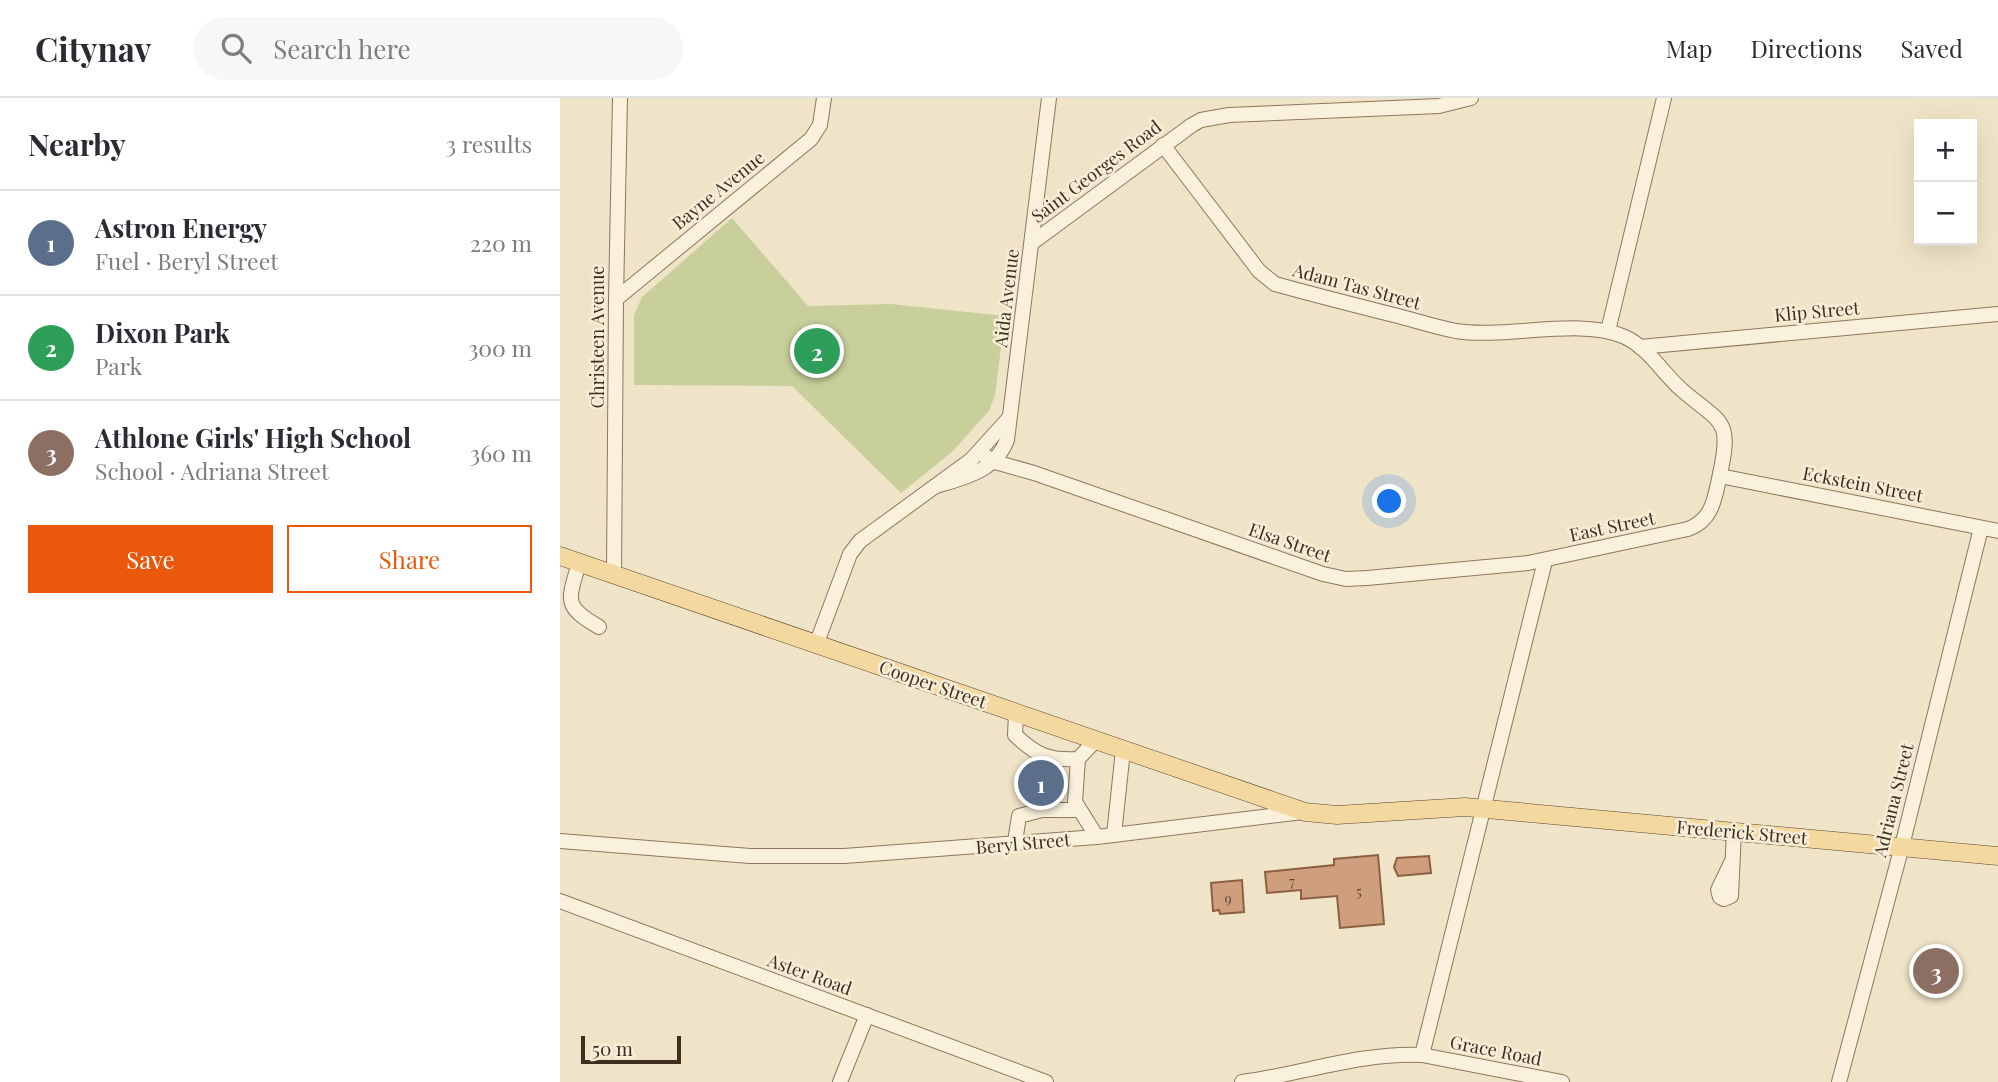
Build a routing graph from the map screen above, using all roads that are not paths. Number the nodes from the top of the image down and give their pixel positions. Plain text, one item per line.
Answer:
1 (620, 98) edge
2 (824, 98) edge
3 (1049, 98) edge
4 (1471, 98) edge
5 (1664, 98) edge
6 (1163, 145) junction
7 (1033, 242) junction
8 (616, 299) junction
9 (1998, 314) edge
10 (1608, 331) junction
11 (1640, 347) junction
12 (1009, 418) junction
13 (984, 447) junction
14 (1003, 449) junction
15 (995, 462) junction
16 (1034, 473) junction
17 (1720, 476) junction
18 (936, 486) junction
19 (1981, 527) junction
20 (1998, 531) edge
21 (568, 561) edge
22 (1545, 561) junction
23 (614, 576) junction
24 (599, 627) dead end
25 (816, 645) junction
26 (1016, 713) junction
27 (1096, 740) junction
28 (1124, 750) junction
29 (1078, 760) junction
30 (1485, 809) junction
31 (1079, 810) junction
32 (1305, 812) junction
33 (1734, 831) junction
34 (1114, 835) junction
35 (1097, 837) junction
36 (560, 841) edge
37 (1015, 842) junction
38 (1902, 846) junction
39 (1998, 856) edge
40 (1731, 863) dead end
41 (560, 901) edge
42 (867, 1015) junction
43 (1422, 1055) junction
44 (840, 1082) edge
45 (1046, 1082) edge
46 (1242, 1082) edge
47 (1562, 1082) edge
48 (1839, 1082) edge

1 - 8 street, Christeen Avenue
2 - 8 street, Bayne Avenue
3 - 7 street, Aida Avenue
4 - 6 street, Saint Georges Road
5 - 10 street
6 - 7 street, Saint Georges Road
6 - 10 street, Adam Tas Street
7 - 12 street, Aida Avenue
8 - 23 street, Christeen Avenue
9 - 11 street, Klip Street
10 - 11 street, East Street
11 - 17 street, East Street
12 - 13 street
12 - 14 street, Aida Avenue
13 - 14 street, Elsa Street
13 - 15 street, Elsa Street
13 - 18 street
14 - 15 street, Aida Avenue
14 - 16 street, Elsa Street
15 - 16 street, Elsa Street
15 - 18 street
16 - 22 street, Elsa Street
17 - 19 street, Eckstein Street
17 - 22 street, East Street
18 - 25 street
19 - 20 street, Eckstein Street
19 - 38 street, Adriana Street
21 - 23 main road, Cooper Street
21 - 24 street
22 - 30 street
23 - 25 main road, Cooper Street
25 - 26 main road, Cooper Street
26 - 27 main road, Cooper Street
26 - 29 street
27 - 28 main road, Cooper Street
27 - 29 street
28 - 32 main road, Cooper Street
28 - 34 street
29 - 31 street
30 - 32 main road, Beryl Street
30 - 33 main road, Frederick Street
30 - 43 street
31 - 35 street
31 - 37 street
32 - 34 street, Beryl Street
33 - 38 main road, Frederick Street
33 - 40 street
34 - 35 street, Beryl Street
35 - 37 street, Beryl Street
36 - 37 street, Beryl Street
38 - 39 main road, Frederick Street
38 - 48 street, Adriana Street
41 - 42 street, Aster Road
42 - 44 street
42 - 45 street, Aster Road
43 - 46 street
43 - 47 street, Grace Road

